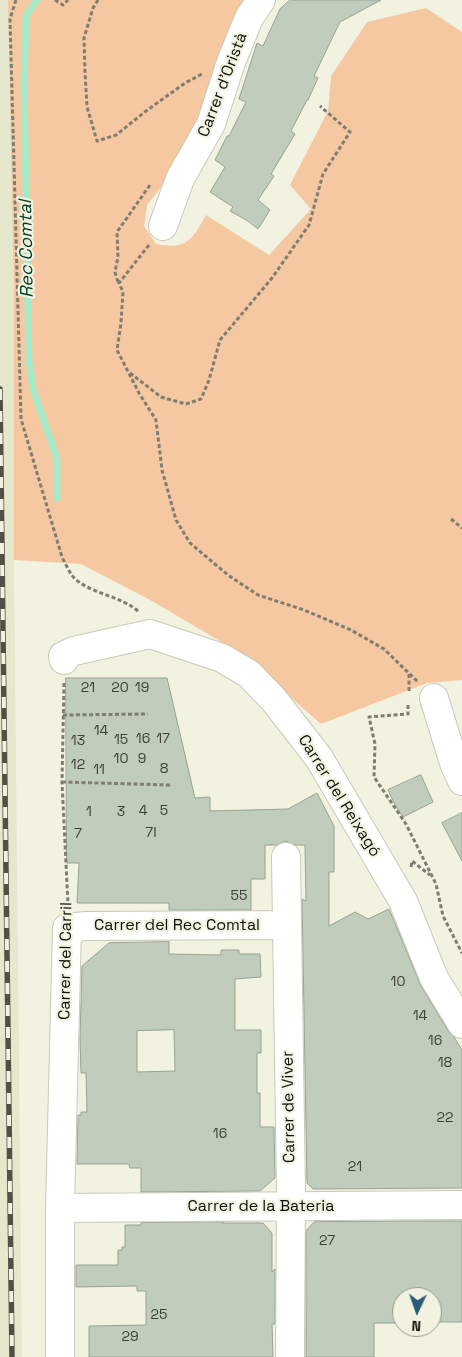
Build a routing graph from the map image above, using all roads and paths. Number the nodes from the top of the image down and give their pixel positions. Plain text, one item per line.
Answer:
1 (16, 0) edge
2 (55, 0) edge
3 (68, 0) edge
4 (98, 0) edge
5 (261, 0) edge
6 (200, 81) dead end
7 (320, 106) dead end
8 (152, 183) dead end
9 (164, 226) joint
10 (119, 283) junction
11 (128, 372) junction
12 (451, 519) dead end
13 (462, 528) edge
14 (145, 624) junction
15 (64, 660) joint
16 (434, 698) joint
17 (148, 714) dead end
18 (408, 714) dead end
19 (63, 715) junction
20 (462, 781) edge
21 (62, 782) junction
22 (170, 785) dead end
23 (286, 857) dead end
24 (287, 925) junction
25 (67, 928) junction
26 (462, 953) edge
27 (462, 1024) edge
28 (462, 1205) edge
29 (291, 1206) junction
30 (60, 1208) junction
31 (60, 1357) edge
32 (290, 1357) edge

1 - 14 path
2 - 3 path
4 - 6 path
5 - 9 street, Carrer d'Oristà
7 - 11 path
8 - 10 path
9 - 10 path
10 - 11 path
11 - 16 path
12 - 13 path
14 - 15 street
14 - 27 street, Carrer del Reixagó
15 - 19 path, Carrer del Carril
16 - 20 street
17 - 19 path
18 - 26 path
19 - 21 path, Carrer del Carril
21 - 22 path
21 - 25 path, Carrer del Carril
23 - 24 street, Carrer de Viver
24 - 25 street, Carrer del Rec Comtal
24 - 29 street, Carrer de Viver
25 - 30 street, Carrer del Carril
28 - 29 street, Carrer de la Bateria
29 - 30 street, Carrer de la Bateria
29 - 32 street, Carrer de Viver
30 - 31 street, Carrer del Carril

